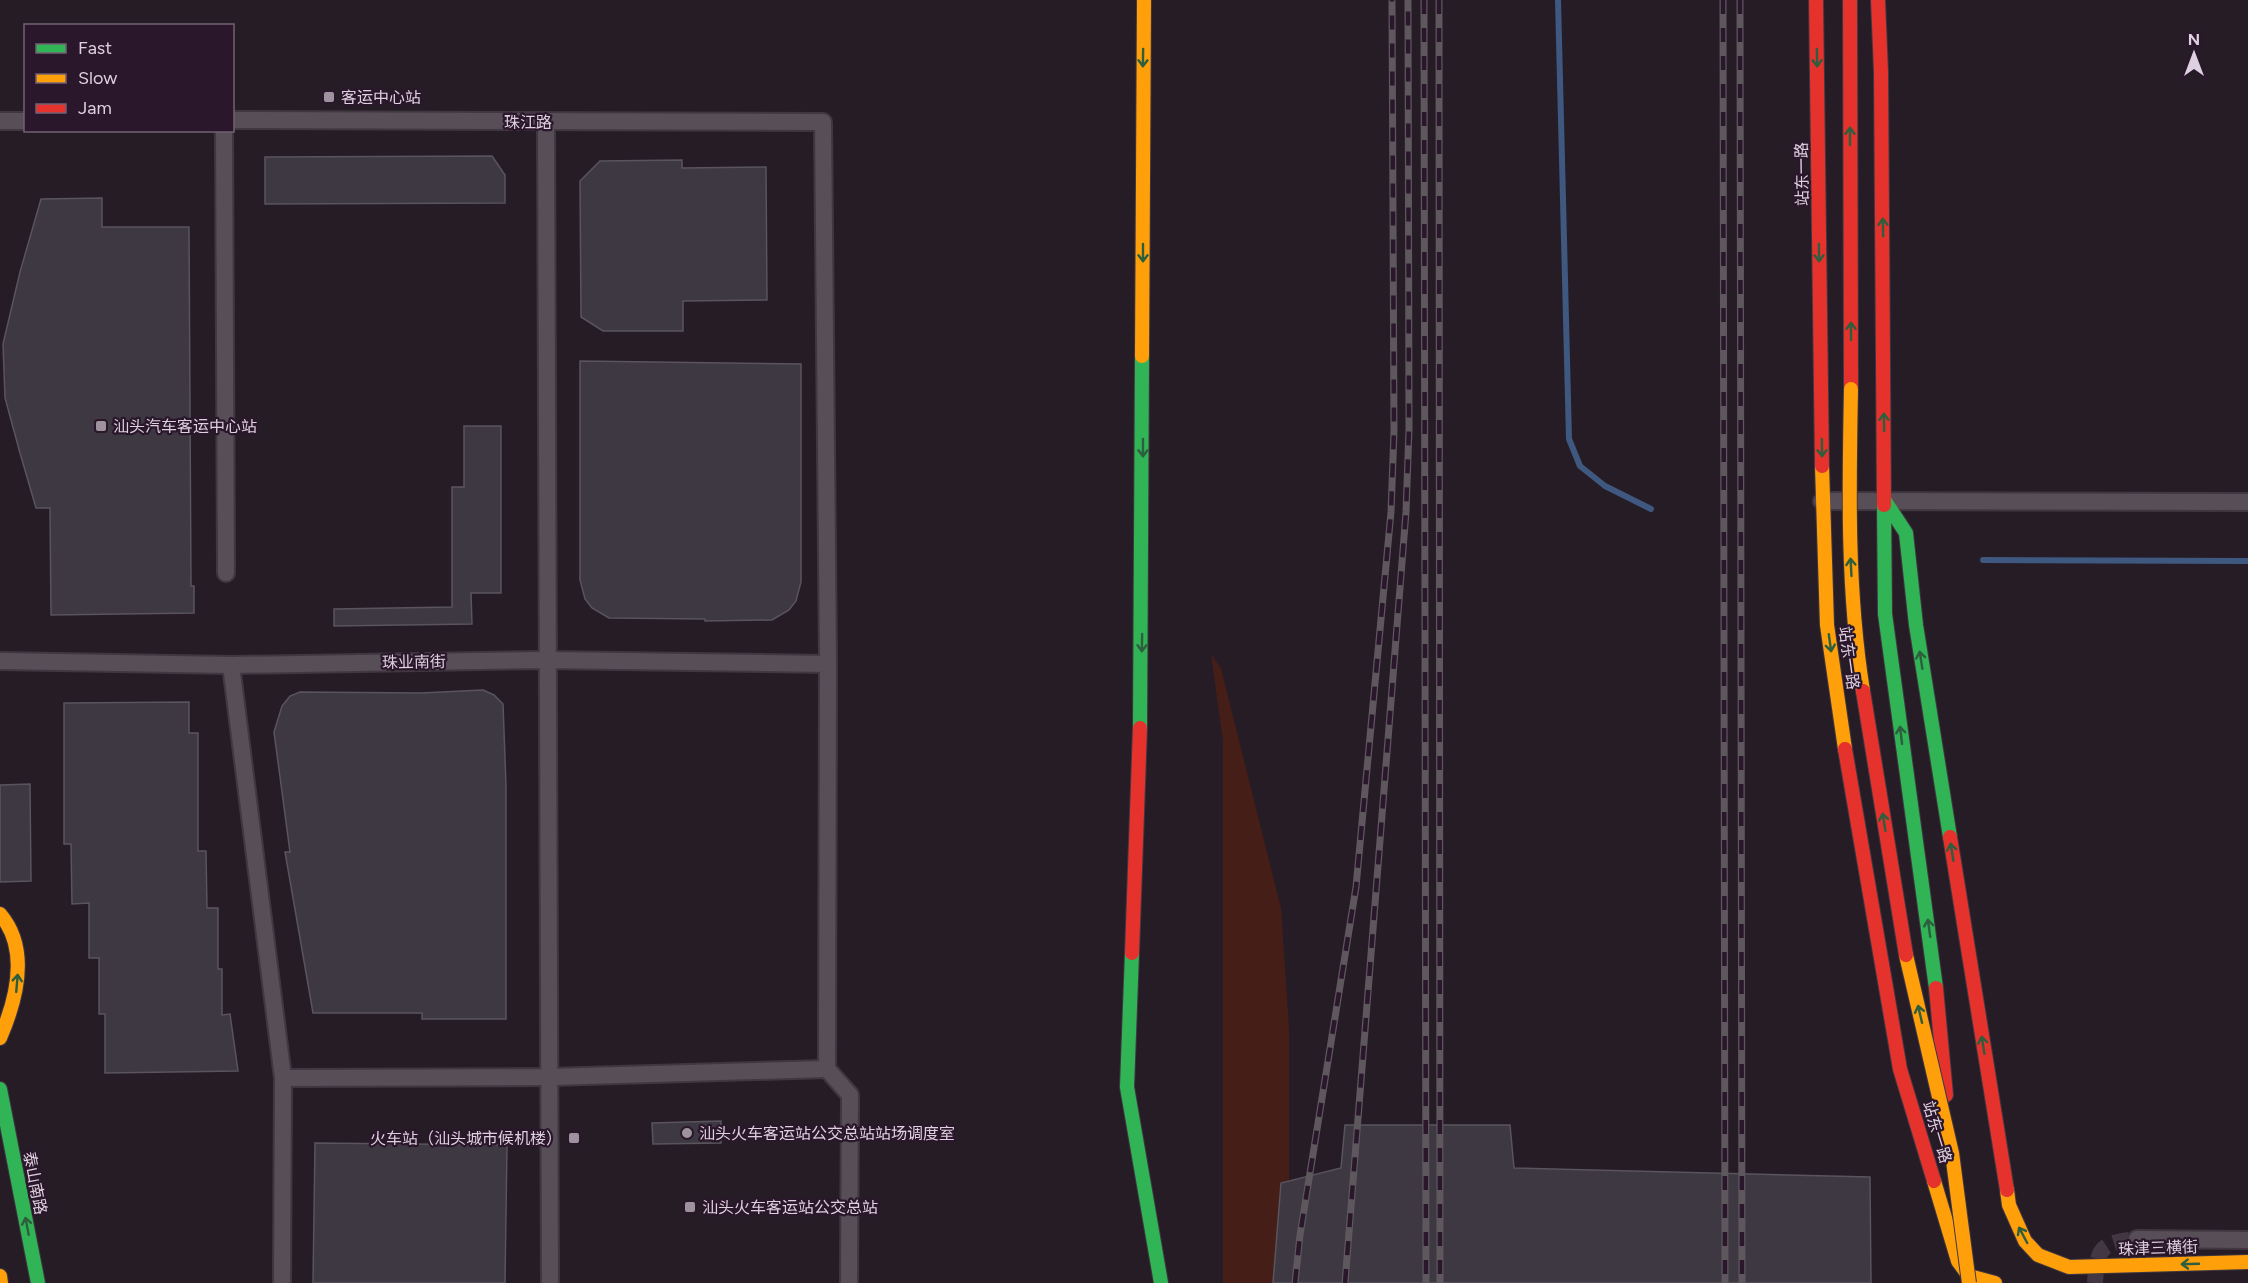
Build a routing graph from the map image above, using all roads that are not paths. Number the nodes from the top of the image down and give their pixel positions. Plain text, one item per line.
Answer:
1 (1144, 0) edge
2 (1816, 0) edge
3 (1850, 0) edge
4 (1878, 0) edge
5 (234, 120) edge
6 (0, 121) edge
7 (24, 121) edge
8 (546, 122) junction
9 (224, 132) edge
10 (1822, 501) junction
11 (1885, 501) junction
12 (2248, 502) edge
13 (226, 573) dead end
14 (547, 660) junction
15 (0, 661) edge
16 (828, 664) junction
17 (231, 665) junction
18 (0, 914) edge
19 (0, 1038) edge
20 (827, 1069) junction
21 (550, 1077) junction
22 (283, 1078) junction
23 (0, 1089) edge
24 (1952, 1153) junction
25 (2137, 1239) tunnel mouth
26 (2248, 1240) edge
27 (2248, 1262) edge
28 (0, 1276) edge
29 (1, 1283) edge
30 (38, 1283) edge
31 (282, 1283) edge
32 (550, 1283) edge
33 (849, 1283) edge
34 (1161, 1283) edge
35 (1969, 1283) edge
36 (1995, 1283) edge

1 -> 34 main road
2 -> 10 main road, 站东一路
24 -> 3 main road, bridge
11 -> 4 main road
5 - 8 street, 珠江路
6 - 7 street
8 - 14 street
8 - 16 street, 珠江路
9 - 13 street
10 - 11 street
10 -> 36 main road, 站东一路
11 - 12 street
24 -> 11 main road, bridge
27 -> 11 main road, 珠津三横街
14 - 16 street, 珠业南街
14 - 17 street, 珠业南街
14 - 21 street
15 - 17 street, 珠业南街
16 - 20 street
17 - 22 street
19 -> 18 main road
20 - 21 street
20 - 33 street
21 - 22 street
21 - 32 street
22 - 31 street
30 -> 23 main road, 泰山南路
24 - 35 main road, bridge
25 - 26 street
28 - 29 main road

